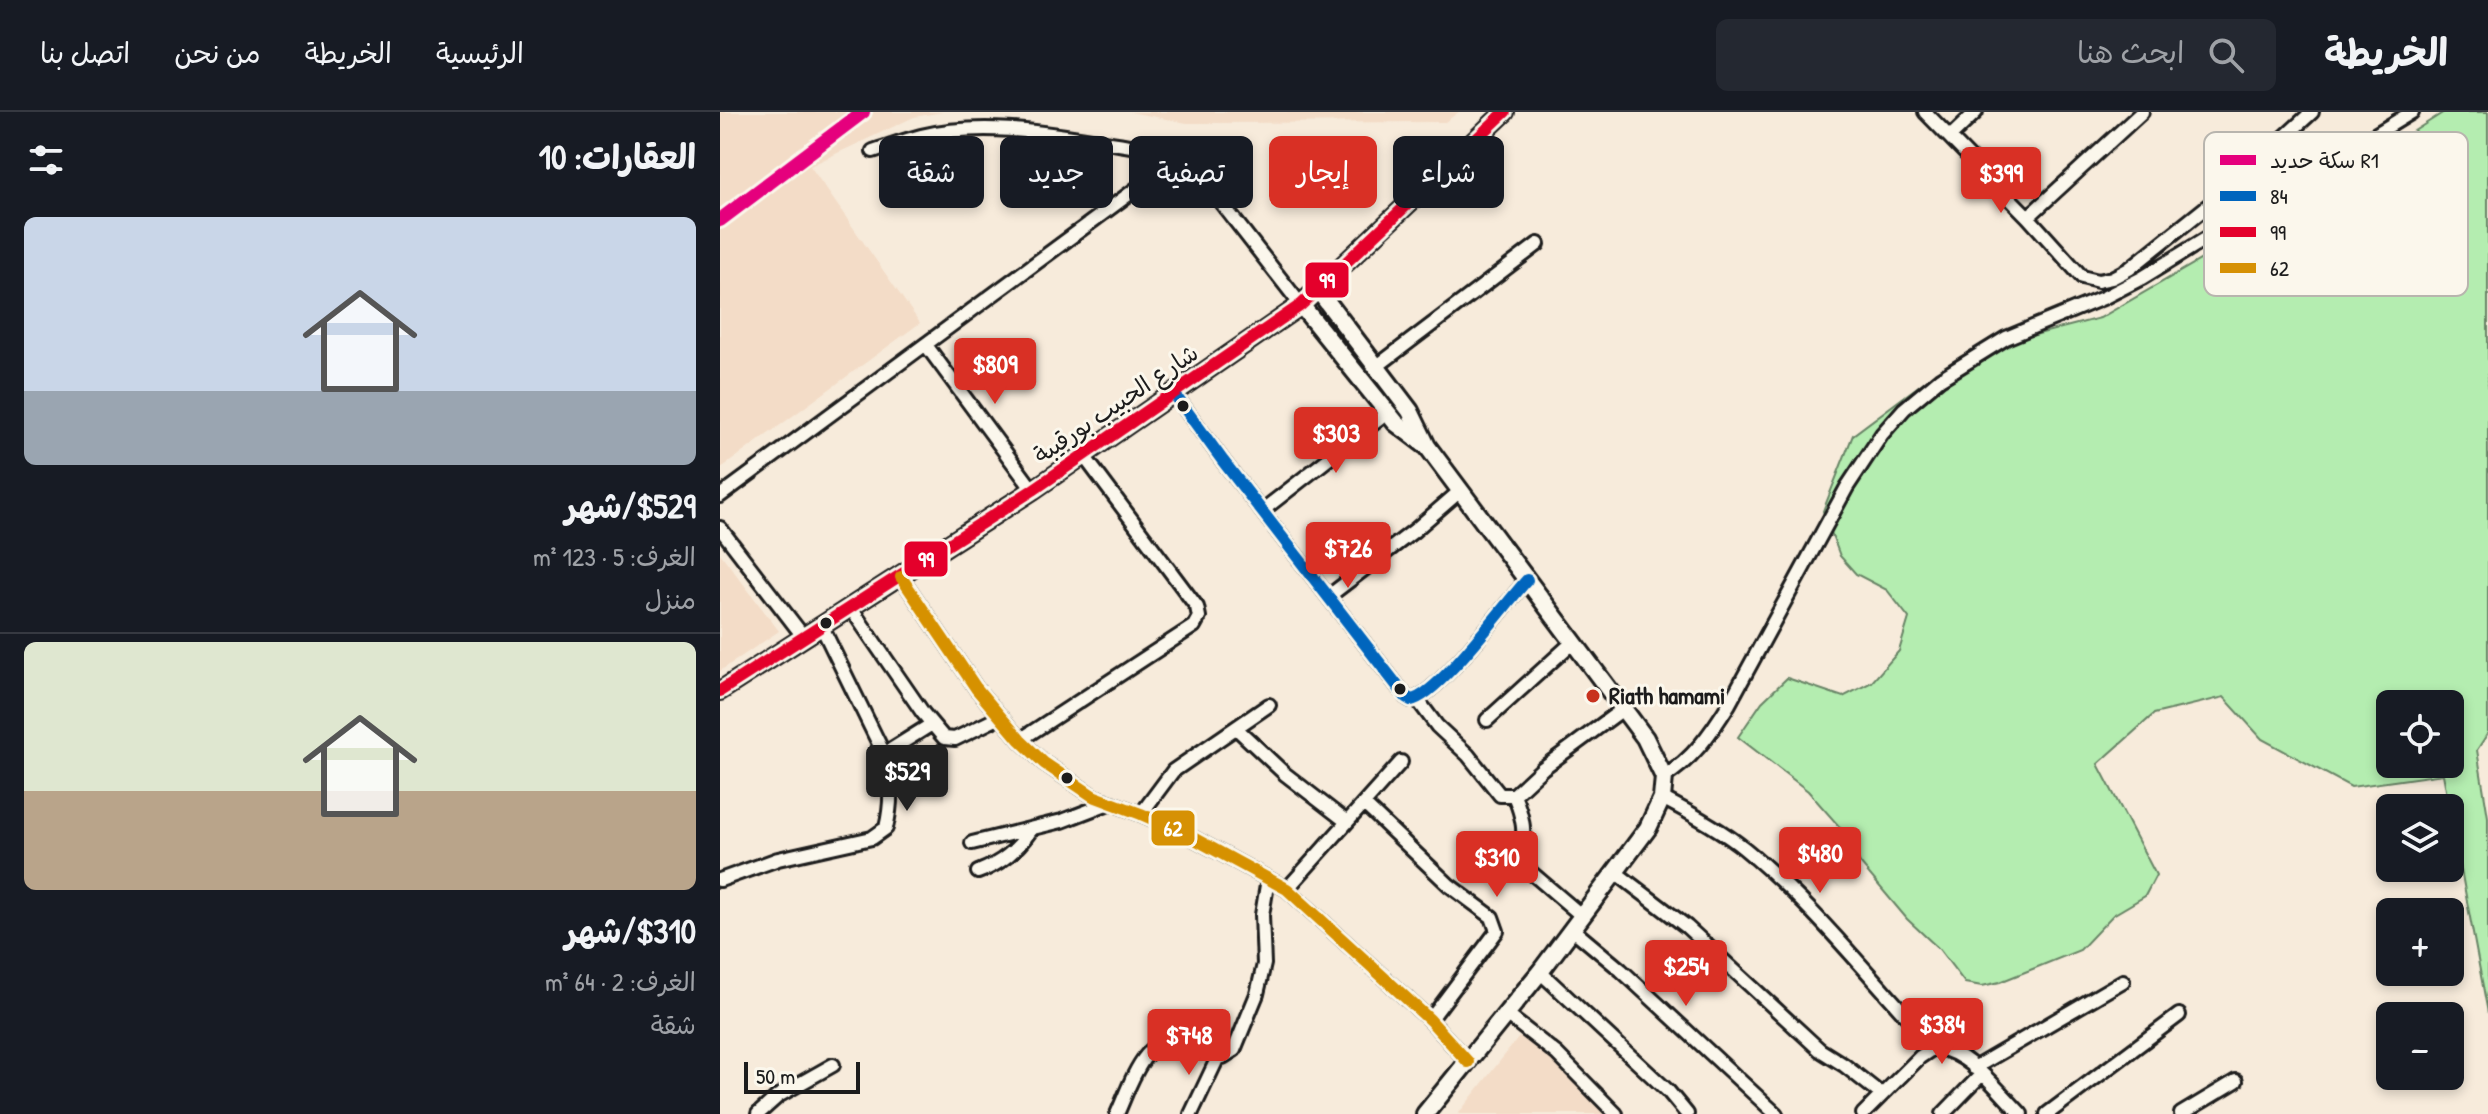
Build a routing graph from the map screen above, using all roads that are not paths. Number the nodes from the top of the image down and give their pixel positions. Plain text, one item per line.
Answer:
1 (1505, 112) edge
2 (1925, 112) edge
3 (1976, 112) edge
4 (2142, 112) edge
5 (2412, 112) edge
6 (2309, 113) edge
7 (2289, 132) edge
8 (2379, 132) edge
9 (1950, 137) junction
10 (1129, 146) edge
11 (873, 151) dead end
12 (1129, 194) edge
13 (1225, 208) edge
14 (2204, 209) edge
15 (2028, 217) junction
16 (2204, 240) edge
17 (1538, 244) dead end
18 (1318, 290) junction
19 (1301, 305) junction
20 (926, 345) junction
21 (1376, 367) junction
22 (1175, 395) junction
23 (1387, 413) junction
24 (1427, 446) junction
25 (1084, 456) junction
26 (1033, 490) junction
27 (1460, 491) junction
28 (720, 496) edge
29 (1263, 510) junction
30 (720, 528) edge
31 (901, 577) junction
32 (1527, 580) junction
33 (1329, 596) junction
34 (850, 607) junction
35 (821, 625) junction
36 (803, 636) junction
37 (1573, 642) junction
38 (720, 691) edge
39 (1417, 699) junction
40 (1269, 705) dead end
41 (1623, 709) junction
42 (1000, 717) junction
43 (1487, 720) dead end
44 (932, 724) junction
45 (1236, 728) junction
46 (1020, 740) junction
47 (884, 754) junction
48 (1401, 762) dead end
49 (1664, 777) junction
50 (1514, 795) junction
51 (1662, 798) junction
52 (1109, 803) junction
53 (1364, 804) junction
54 (1141, 814) junction
55 (1347, 822) junction
56 (1031, 830) junction
57 (972, 843) dead end
58 (978, 872) dead end
59 (1615, 872) junction
60 (1268, 879) junction
61 (720, 880) edge
62 (1287, 889) junction
63 (1577, 923) junction
64 (1540, 972) junction
65 (2123, 981) dead end
66 (1506, 1014) junction
67 (2179, 1015) dead end
68 (1430, 1020) junction
69 (1935, 1047) junction
70 (1219, 1055) junction
71 (1468, 1062) junction
72 (833, 1065) dead end
73 (1978, 1071) junction
74 (2236, 1081) dead end
75 (1882, 1095) junction
76 (758, 1114) edge
77 (1117, 1114) edge
78 (1191, 1114) edge
79 (1425, 1114) edge
80 (1616, 1114) edge
81 (1687, 1114) edge
82 (1776, 1114) edge
83 (1863, 1114) edge
84 (1943, 1114) edge
85 (2021, 1114) edge
86 (2047, 1114) edge
87 (2181, 1114) edge

1 - 18 main road, شارع الحبيب بورقيبة
2 - 9 street
3 - 9 street
4 - 15 street
5 - 8 street
6 - 7 street
9 - 15 street
10 - 11 street
12 - 20 street
13 - 19 street
14 - 15 street
16 - 49 street
17 - 21 street
18 - 19 main road, شارع الحبيب بورقيبة
18 - 21 main road
19 - 22 main road, شارع الحبيب بورقيبة
19 - 23 main road
20 - 26 street
20 - 28 street
21 - 24 main road
22 - 25 main road, شارع الحبيب بورقيبة
22 - 29 street
23 - 24 main road
23 - 29 street
24 - 27 main road
25 - 26 main road, شارع الحبيب بورقيبة
25 - 46 street
26 - 31 main road, شارع الحبيب بورقيبة
27 - 32 main road
27 - 33 street
29 - 33 street
30 - 36 street
31 - 34 main road, شارع الحبيب بورقيبة
31 - 42 street
32 - 37 main road
32 - 39 street
33 - 39 street
34 - 35 main road, شارع الحبيب بورقيبة
34 - 44 street
35 - 36 main road, شارع الحبيب بورقيبة
35 - 47 street
36 - 38 main road, شارع الحبيب بورقيبة
37 - 41 main road
37 - 43 street
39 - 50 street
40 - 45 street
41 - 49 main road
41 - 50 street
42 - 44 street
42 - 46 street
44 - 47 street
45 - 54 street
45 - 55 street
46 - 52 street
47 - 61 street
48 - 53 street
49 - 51 main road
50 - 63 street
51 - 59 main road
51 - 69 street
52 - 54 street
52 - 56 street
53 - 55 street
53 - 68 street
54 - 60 street
55 - 62 street
56 - 57 street
56 - 58 street
59 - 63 main road
59 - 75 street
60 - 62 street
60 - 70 street
62 - 68 street
63 - 64 main road
63 - 82 street
64 - 66 main road
64 - 81 street
65 - 73 street
66 - 71 main road
66 - 80 street
67 - 86 street
68 - 71 street
69 - 73 street
69 - 75 street
70 - 77 street
70 - 78 street
71 - 79 main road
72 - 76 street
73 - 84 street
73 - 85 street
74 - 87 street
75 - 83 street

